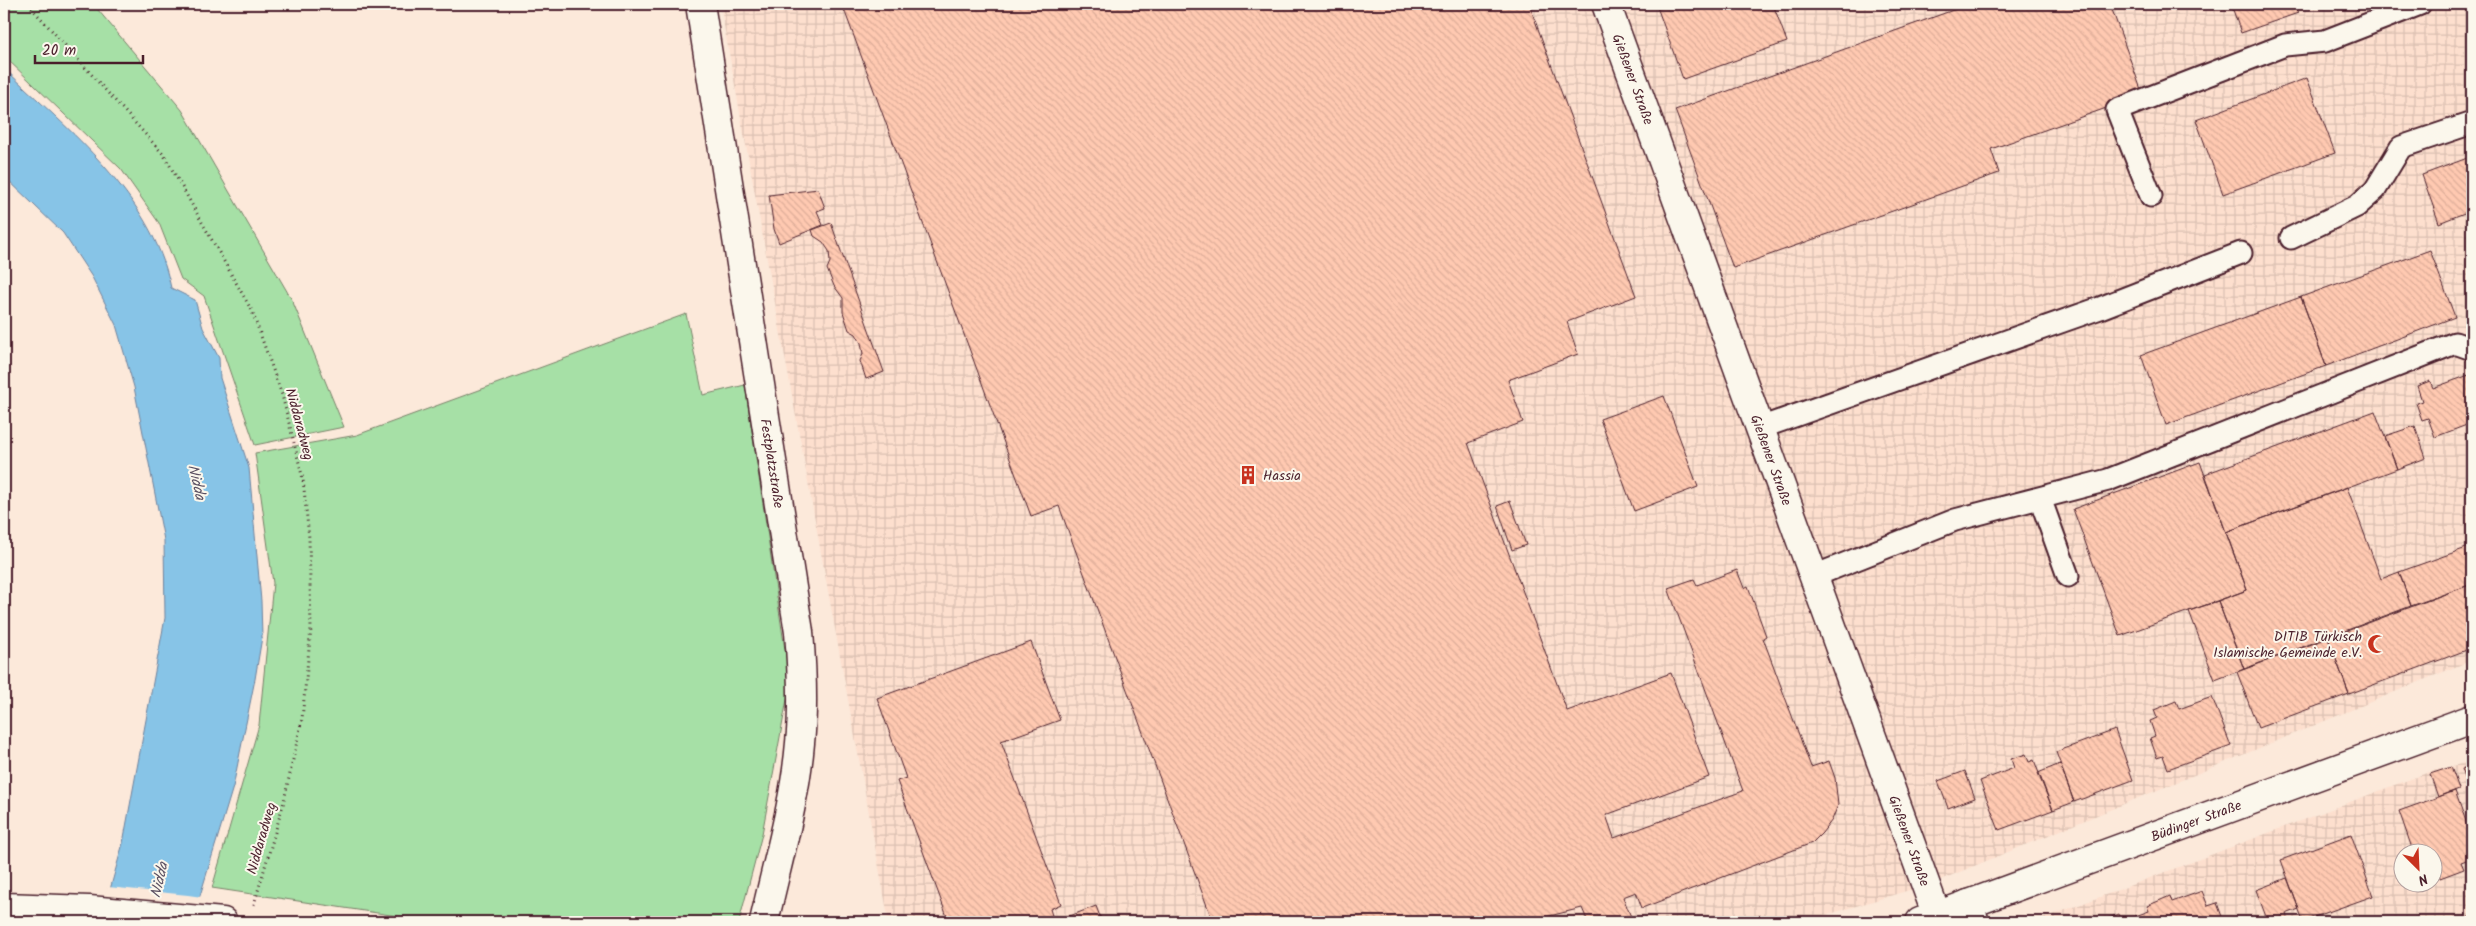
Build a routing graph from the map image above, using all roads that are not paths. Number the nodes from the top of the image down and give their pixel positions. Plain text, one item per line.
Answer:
1 (700, 4) edge
2 (1606, 4) edge
3 (2420, 4) edge
4 (2472, 123) edge
5 (2151, 196) dead end
6 (2291, 238) dead end
7 (2241, 253) dead end
8 (2472, 349) edge
9 (1760, 428) junction
10 (2040, 498) junction
11 (1814, 576) junction
12 (2068, 576) dead end
13 (2472, 719) edge
14 (10, 907) edge
15 (1972, 913) edge
16 (1928, 919) edge
17 (223, 922) edge
18 (764, 922) edge

1 - 18 street, Festplatzstraße
2 - 9 street, Gießener Straße
3 - 5 lane
4 - 6 lane
7 - 9 lane
8 - 10 lane
9 - 11 street, Gießener Straße
10 - 11 lane
10 - 12 lane
11 - 16 street, Gießener Straße
13 - 15 street, Büdinger Straße
14 - 17 street
15 - 16 street, Büdinger Straße

